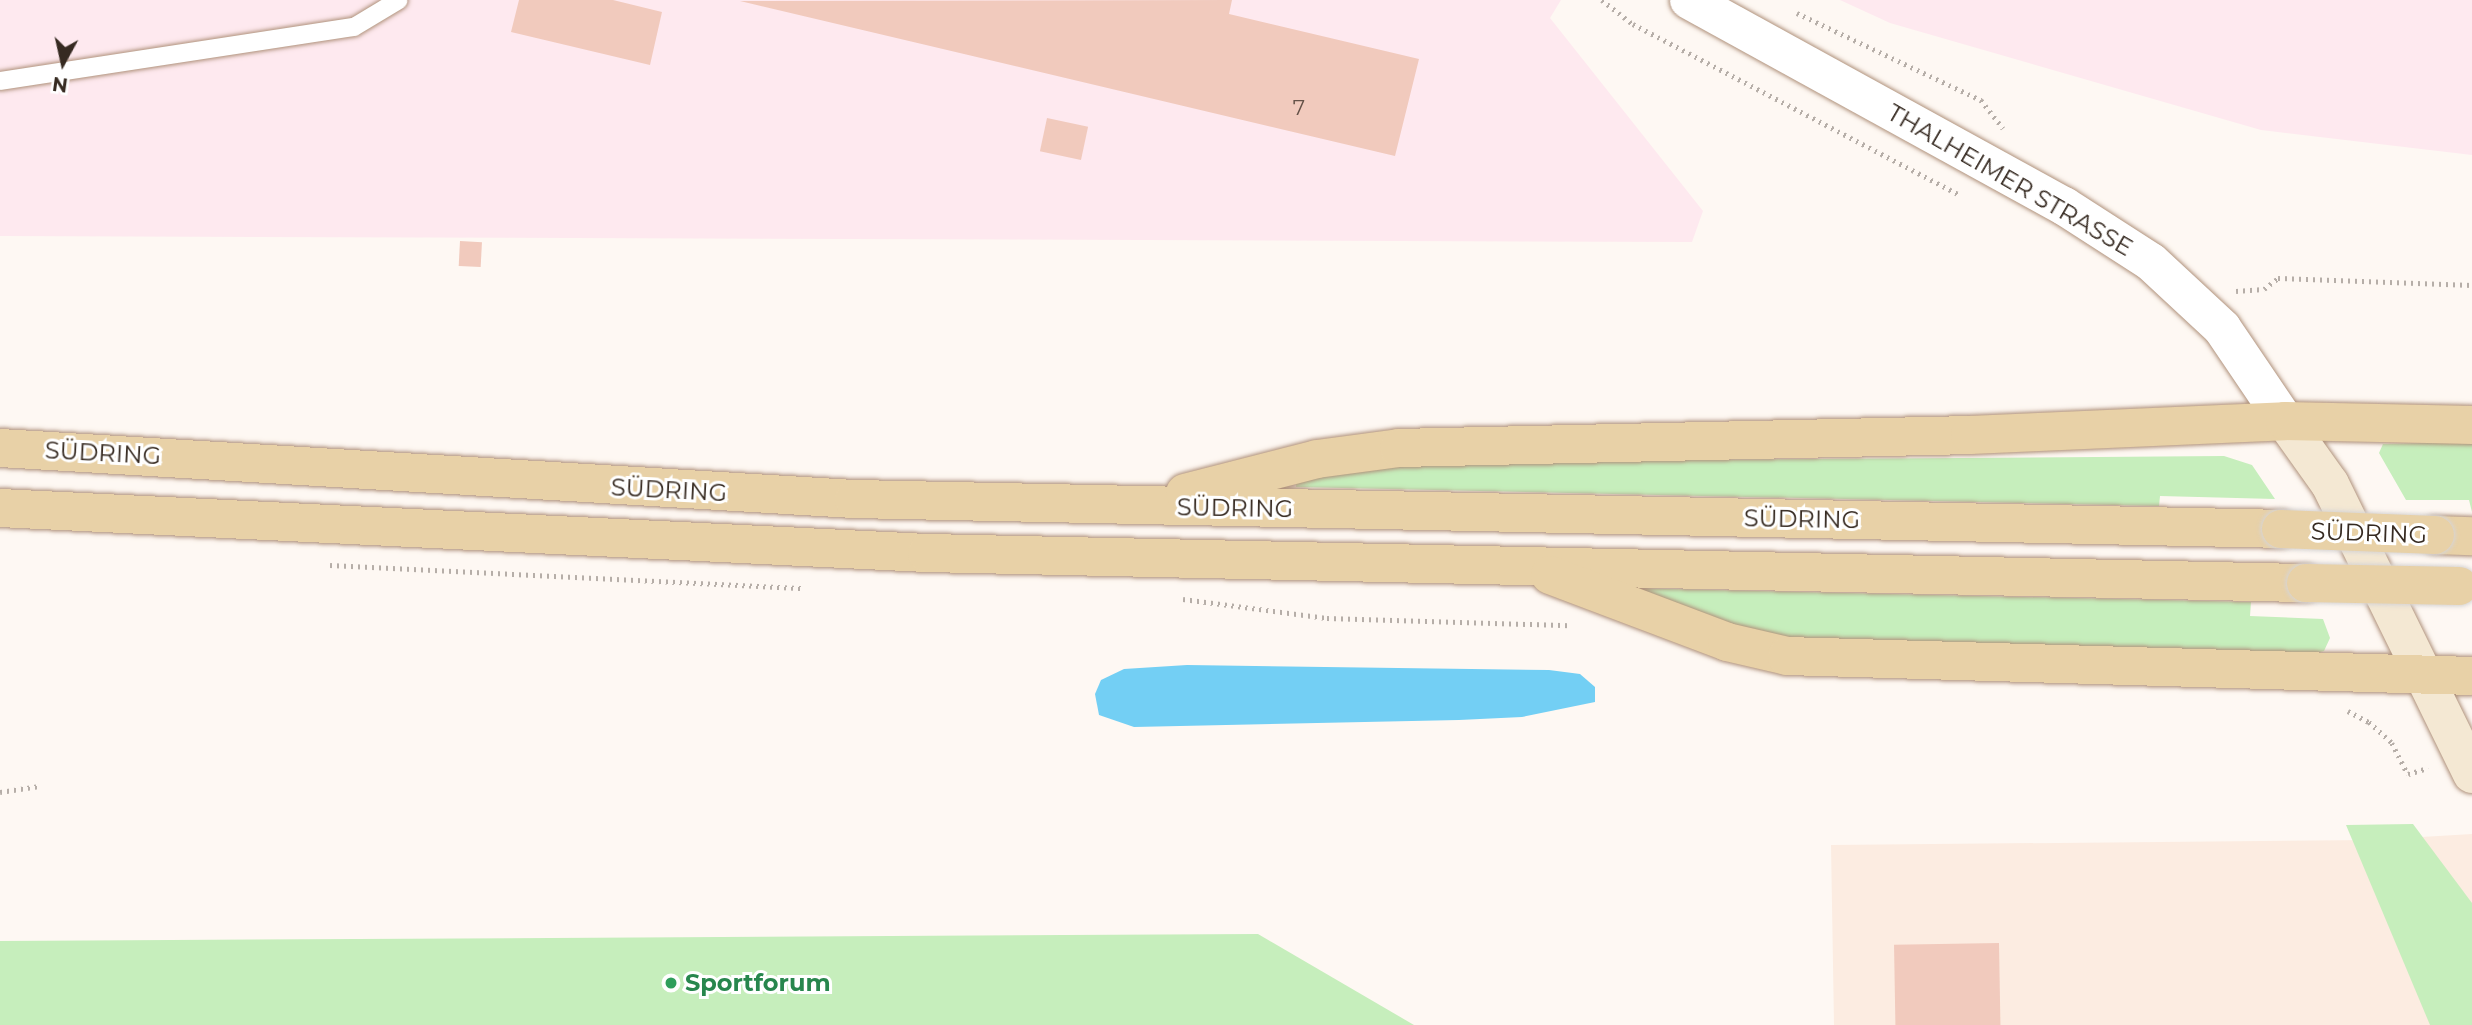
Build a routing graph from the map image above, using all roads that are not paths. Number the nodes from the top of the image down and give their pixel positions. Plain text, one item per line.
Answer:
1 (399, 0) edge
2 (1689, 0) edge
3 (0, 81) edge
4 (2285, 421) junction
5 (2472, 425) edge
6 (0, 448) edge
7 (1132, 505) junction
8 (0, 508) edge
9 (2472, 536) edge
10 (1527, 566) junction
11 (2465, 587) edge
12 (2424, 675) junction
13 (2472, 676) edge
14 (2468, 765) edge

1 - 3 lane
2 - 4 street, THALHEIMER STRASSE
4 - 5 main road
4 - 7 main road
4 - 12 main road, THALHEIMER STRASSE
6 - 7 main road, SÜDRING
7 - 9 main road, SÜDRING, bridge
8 - 10 main road, SÜDRING
10 - 11 main road, SÜDRING, bridge
10 - 12 main road
12 - 13 main road
12 - 14 main road, THALHEIMER STRASSE

